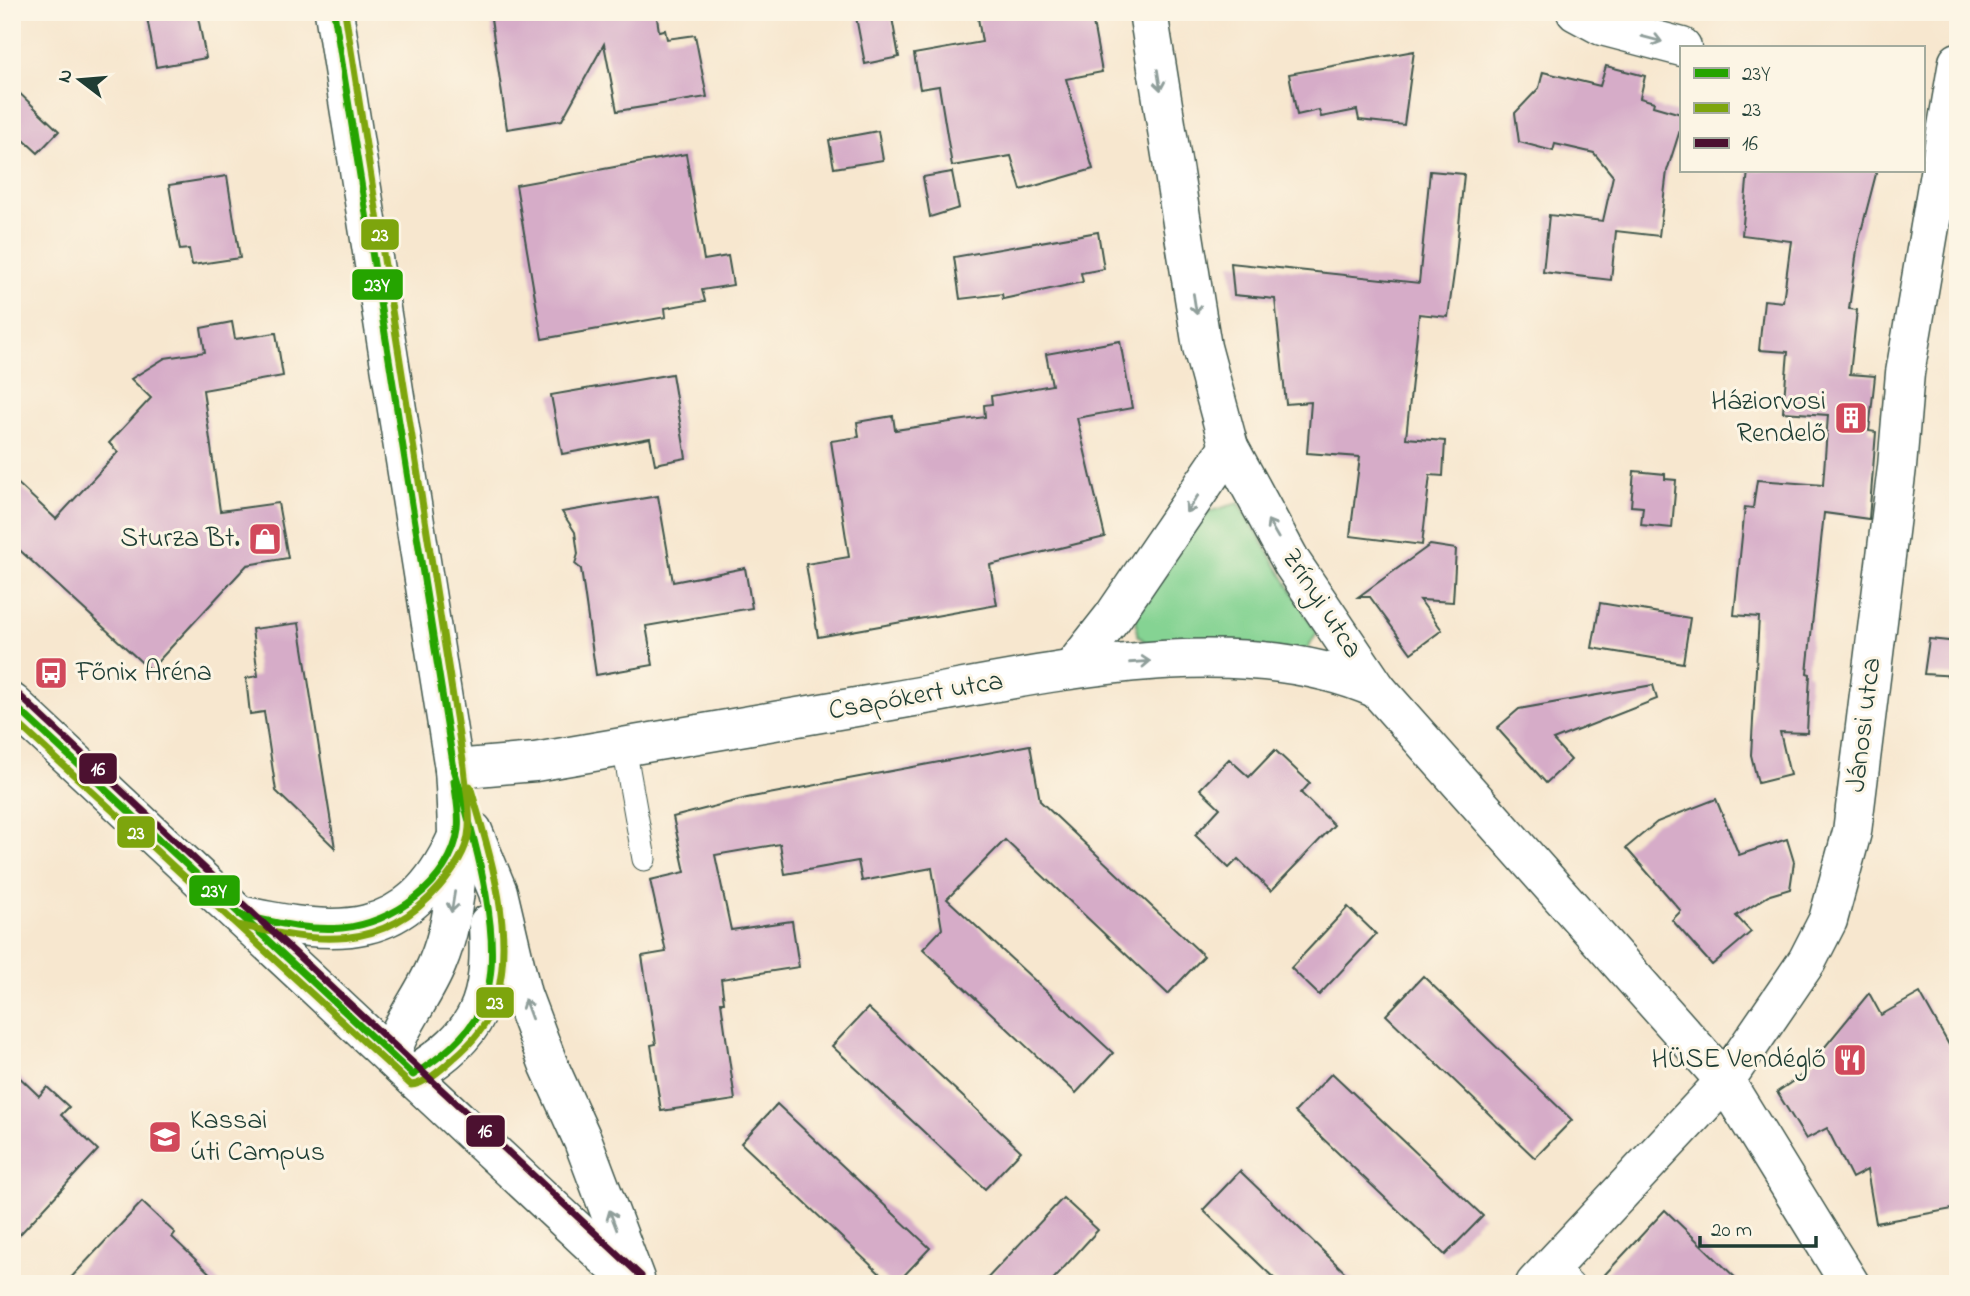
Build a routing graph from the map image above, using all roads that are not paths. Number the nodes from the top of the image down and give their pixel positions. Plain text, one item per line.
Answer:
1 (334, 12) edge
2 (1148, 12) edge
3 (1576, 12) edge
4 (1680, 46) edge
5 (1958, 62) edge
6 (1937, 110) edge
7 (1229, 447) junction
8 (1072, 669) junction
9 (1377, 689) junction
10 (12, 703) edge
11 (624, 747) junction
12 (454, 769) junction
13 (466, 832) junction
14 (644, 859) dead end
15 (240, 915) junction
16 (402, 1065) junction
17 (1725, 1081) junction
18 (1553, 1278) edge
19 (635, 1284) edge
20 (1850, 1284) edge

1 - 12 street
2 -> 7 street, Zrínyi utca
3 -> 4 street
5 - 6 street, Jánosi utca
6 - 17 street, Jánosi utca
7 -> 8 street
9 -> 7 street, Zrínyi utca
8 -> 9 street, Csapókert utca
8 - 11 street, Csapókert utca
9 - 17 street, Zrínyi utca
10 - 15 street
11 - 12 street, Csapókert utca
11 - 14 lane
12 - 13 street
13 - 15 street
13 -> 16 street
13 - 16 street
19 -> 13 street
15 - 16 street
16 - 19 street
17 - 18 street, Jánosi utca
17 - 20 street, Zrínyi utca

